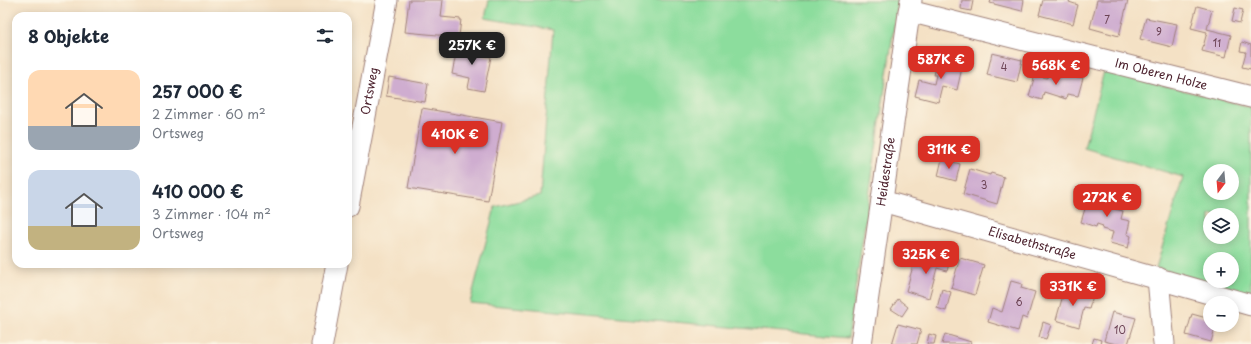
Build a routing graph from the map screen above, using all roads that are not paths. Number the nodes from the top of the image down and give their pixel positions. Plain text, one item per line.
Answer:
1 (387, 0) edge
2 (910, 6) edge
3 (1251, 97) edge
4 (352, 185) edge
5 (882, 201) junction
6 (336, 268) edge
7 (1158, 278) junction
8 (1251, 305) edge
9 (322, 344) edge
10 (861, 344) edge
11 (1164, 344) edge

1 - 4 street, Ortsweg
2 - 3 street, Im Oberen Holze
2 - 5 street, Heidestraße
5 - 7 street, Elisabethstraße
5 - 10 street, Heidestraße
6 - 9 street
7 - 8 street, Elisabethstraße
7 - 11 street

